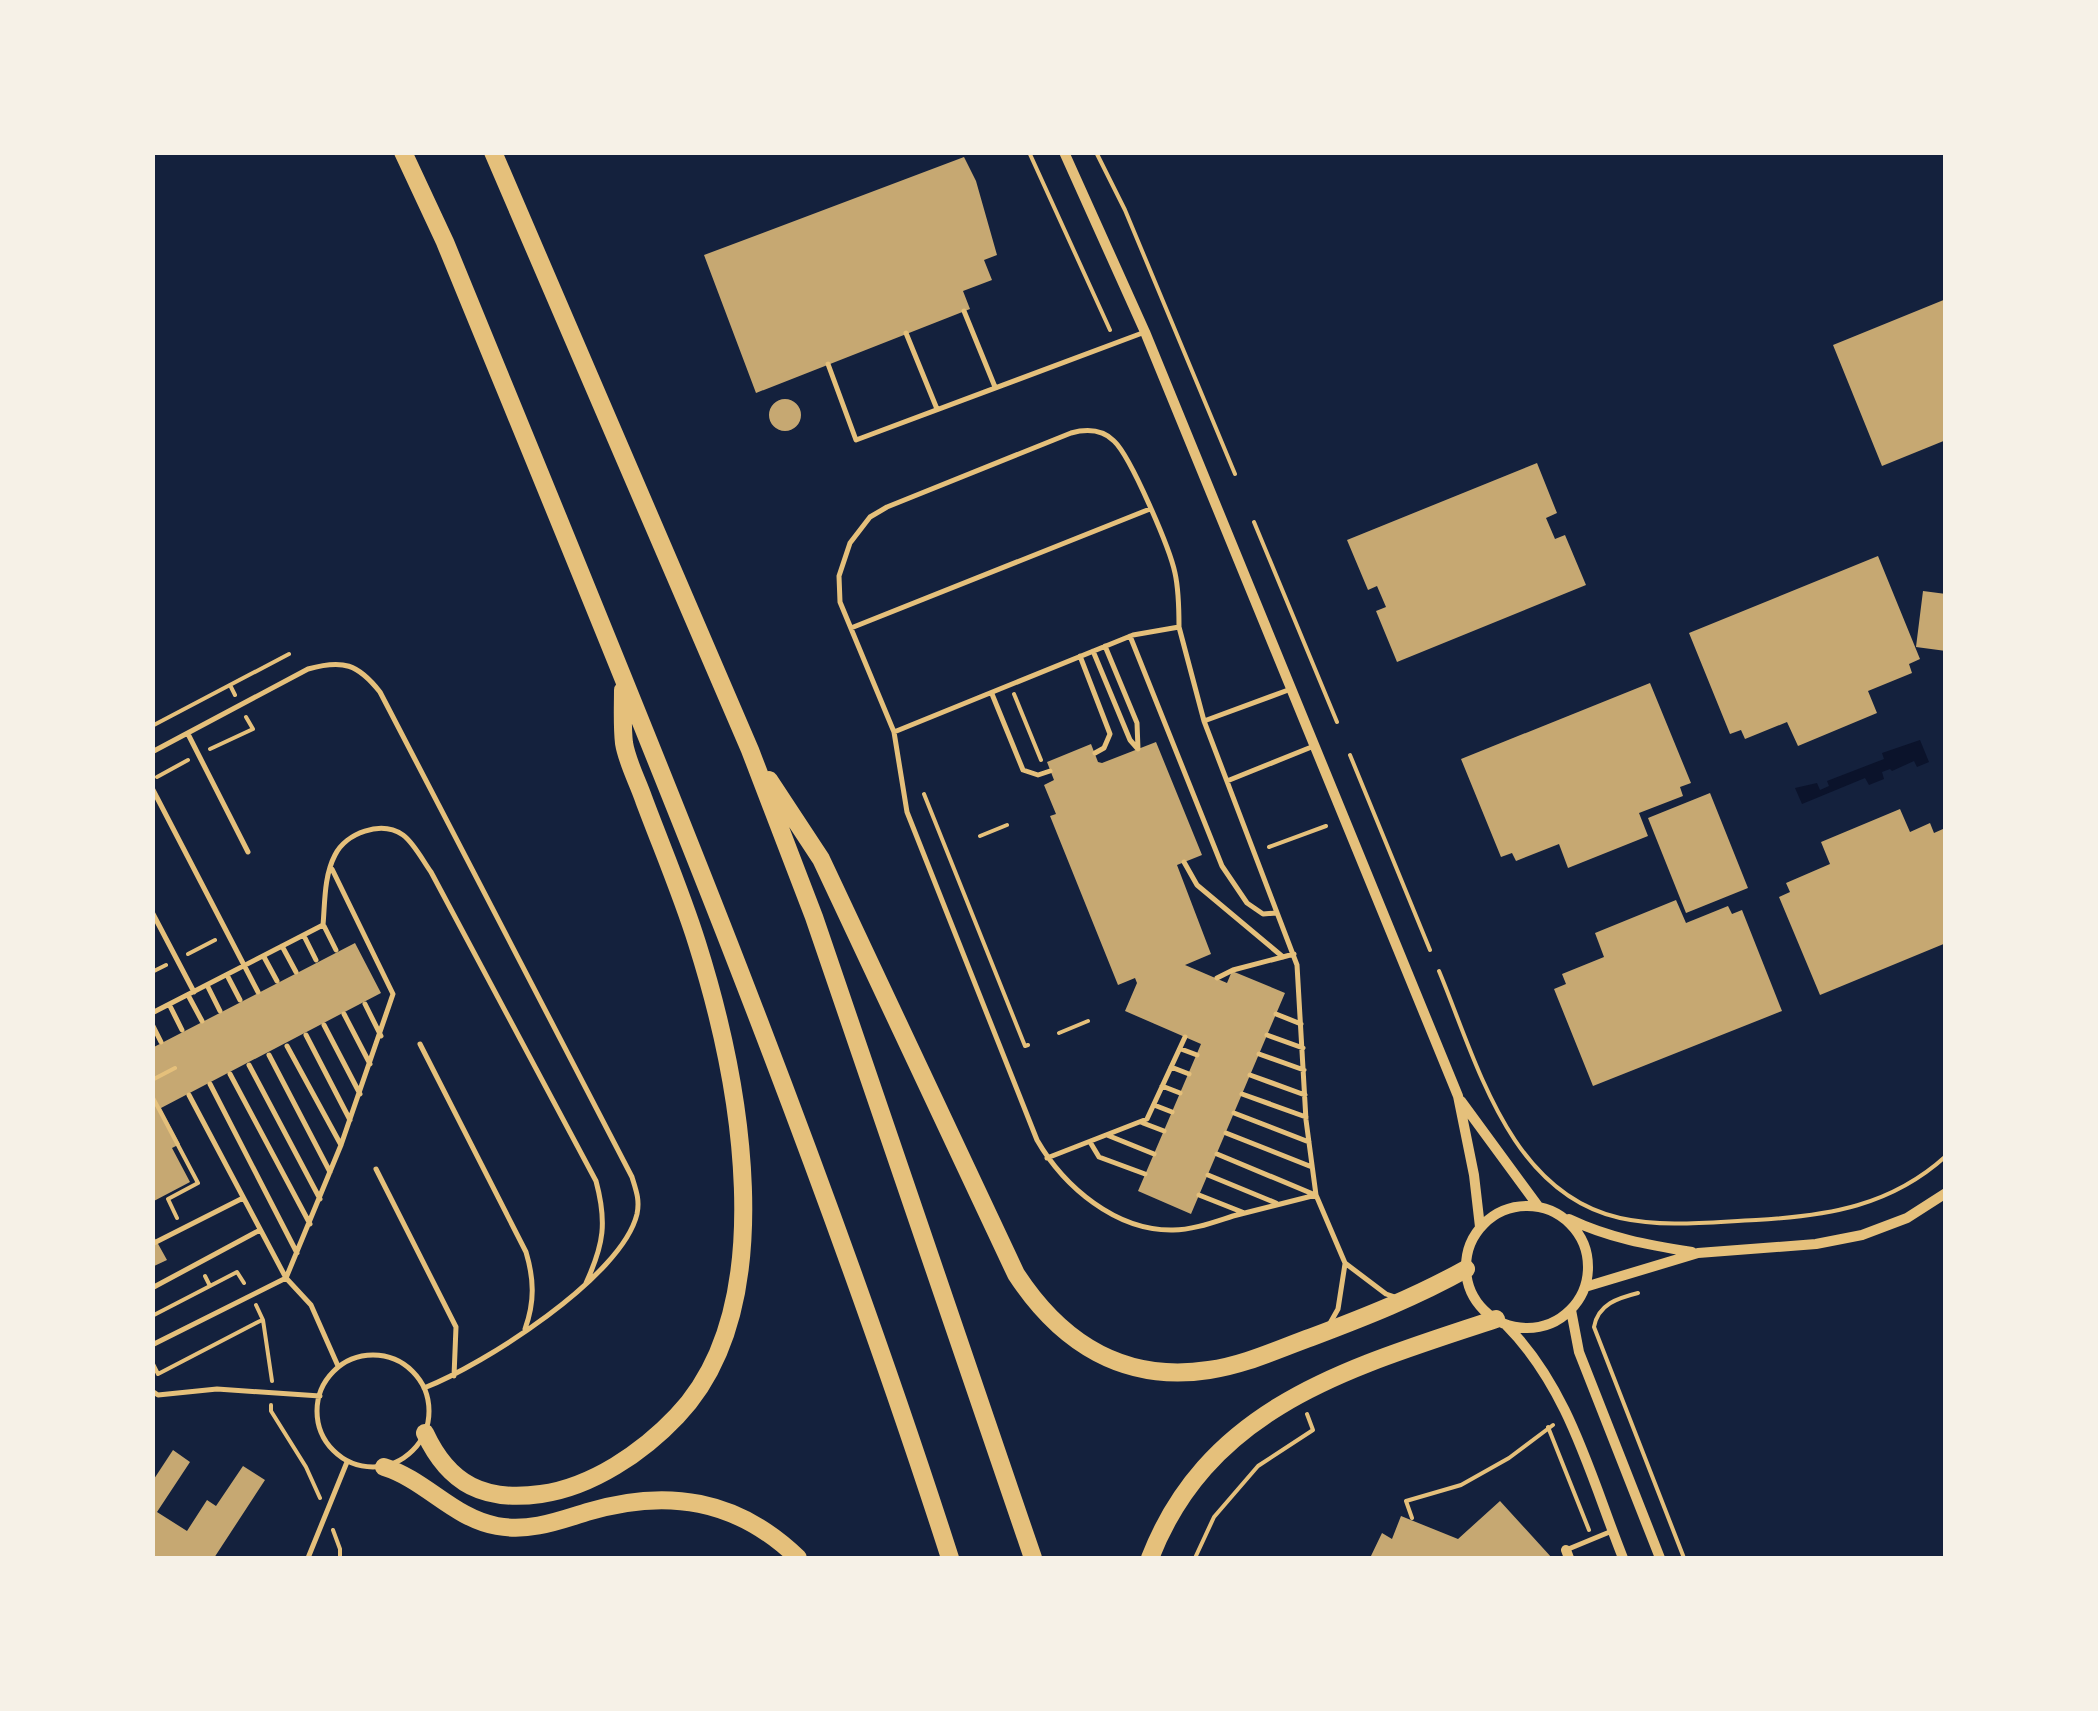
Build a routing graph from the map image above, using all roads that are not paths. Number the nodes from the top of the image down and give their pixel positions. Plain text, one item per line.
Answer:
1 (403, 152) edge
2 (493, 152) edge
3 (1064, 152) edge
4 (964, 311) dead end
5 (1145, 332) junction
6 (906, 334) dead end
7 (828, 364) dead end
8 (996, 388) junction
9 (937, 410) junction
10 (1150, 510) junction
11 (1179, 627) junction
12 (850, 628) junction
13 (1130, 636) junction
14 (1105, 646) junction
15 (1093, 651) junction
16 (1080, 656) junction
17 (622, 674) junction
18 (1291, 689) junction
19 (992, 692) junction
20 (1204, 722) junction
21 (894, 732) junction
22 (187, 733) junction
23 (1314, 746) junction
24 (750, 750) junction
25 (152, 752) edge
26 (1095, 753) dead end
27 (1047, 769) road end
28 (1227, 780) junction
29 (152, 788) edge
30 (248, 852) dead end
31 (1184, 862) dead end
32 (331, 867) junction
33 (152, 912) edge
34 (1278, 913) junction
35 (323, 924) junction
36 (303, 935) junction
37 (282, 946) junction
38 (336, 950) dead end
39 (1294, 954) junction
40 (264, 956) junction
41 (1282, 956) junction
42 (316, 960) dead end
43 (244, 966) junction
44 (296, 972) dead end
45 (226, 975) junction
46 (1217, 978) dead end
47 (277, 981) dead end
48 (207, 985) junction
49 (258, 992) dead end
50 (192, 993) junction
51 (240, 1000) dead end
52 (364, 1004) dead end
53 (170, 1005) junction
54 (220, 1010) dead end
55 (152, 1014) edge
56 (344, 1014) dead end
57 (1276, 1014) dead end
58 (202, 1021) dead end
59 (152, 1024) edge
60 (1302, 1024) junction
61 (324, 1026) dead end
62 (182, 1030) dead end
63 (306, 1035) dead end
64 (1268, 1035) dead end
65 (380, 1036) junction
66 (1185, 1037) dead end
67 (162, 1042) dead end
68 (420, 1044) dead end
69 (286, 1046) dead end
70 (1180, 1048) junction
71 (1302, 1048) junction
72 (1259, 1054) dead end
73 (269, 1055) dead end
74 (1196, 1055) dead end
75 (370, 1064) junction
76 (249, 1065) dead end
77 (1171, 1068) junction
78 (1304, 1070) junction
79 (230, 1074) dead end
80 (1189, 1074) dead end
81 (1250, 1075) dead end
82 (210, 1084) dead end
83 (1162, 1086) junction
84 (1180, 1093) dead end
85 (360, 1094) junction
86 (1242, 1094) dead end
87 (190, 1095) dead end
88 (1305, 1095) junction
89 (1458, 1096) junction
90 (1154, 1105) junction
91 (1172, 1112) dead end
92 (1234, 1114) dead end
93 (1306, 1118) junction
94 (350, 1120) junction
95 (1141, 1122) junction
96 (1164, 1132) dead end
97 (1226, 1133) dead end
98 (1107, 1135) junction
99 (1090, 1141) junction
100 (1309, 1142) junction
101 (340, 1145) junction
102 (1154, 1154) dead end
103 (1217, 1154) dead end
104 (1047, 1158) junction
105 (1312, 1167) junction
106 (376, 1170) dead end
107 (330, 1172) junction
108 (1145, 1174) dead end
109 (1208, 1176) dead end
110 (1946, 1193) edge
111 (1316, 1195) junction
112 (1199, 1196) dead end
113 (244, 1198) junction
114 (320, 1199) junction
115 (1279, 1204) junction
116 (1538, 1206) junction
117 (1245, 1214) junction
118 (1560, 1215) junction
119 (310, 1224) junction
120 (1480, 1228) junction
121 (260, 1230) junction
122 (152, 1244) edge
123 (297, 1253) junction
124 (1698, 1253) junction
125 (1345, 1263) junction
126 (1466, 1269) junction
127 (286, 1278) junction
128 (585, 1285) junction
129 (1585, 1287) junction
130 (152, 1288) edge
131 (1407, 1301) junction
132 (1571, 1310) junction
133 (1500, 1322) junction
134 (524, 1330) junction
135 (1325, 1332) junction
136 (152, 1345) edge
137 (338, 1366) junction
138 (454, 1376) junction
139 (424, 1388) junction
140 (154, 1395) edge
141 (320, 1396) junction
142 (425, 1433) junction
143 (347, 1462) junction
144 (384, 1467) junction
145 (1612, 1531) junction
146 (1567, 1554) edge
147 (308, 1558) edge
148 (798, 1558) edge
149 (950, 1558) edge
150 (1033, 1558) edge
151 (1150, 1558) edge
152 (1623, 1558) edge
153 (1660, 1558) edge

1 - 17 highway
2 - 24 highway
3 - 5 street
4 - 8 lane
5 - 8 lane
5 - 18 street
6 - 9 lane
7 - 9 lane
8 - 9 lane
10 - 11 lane
10 - 12 lane
10 - 12 lane
11 - 13 lane
11 - 20 lane
12 - 21 lane
13 - 14 lane
13 - 34 lane
14 - 15 lane
14 - 15 lane
15 - 16 lane
16 - 19 lane
16 - 26 lane
17 - 142 highway
17 - 149 highway
18 - 20 lane
18 - 23 street
19 - 21 lane
19 - 27 lane
20 - 28 lane
21 - 104 lane
22 - 25 lane
22 - 30 lane
22 - 128 lane
23 - 28 lane
23 - 89 street
24 - 135 highway
24 - 150 highway
28 - 34 lane
29 - 43 lane
31 - 41 lane
32 - 35 lane
32 - 65 lane
32 - 128 lane
33 - 50 lane
34 - 39 lane
35 - 36 lane
35 - 38 lane
36 - 37 lane
36 - 42 lane
37 - 40 lane
37 - 44 lane
39 - 41 lane
39 - 60 lane
40 - 43 lane
40 - 47 lane
41 - 46 lane
43 - 45 lane
43 - 49 lane
45 - 48 lane
45 - 51 lane
48 - 50 lane
48 - 54 lane
50 - 53 lane
50 - 58 lane
52 - 65 lane
53 - 55 lane
53 - 62 lane
56 - 75 lane
57 - 60 lane
59 - 67 lane
60 - 71 lane
61 - 85 lane
63 - 94 lane
64 - 71 lane
65 - 75 lane
66 - 70 lane
68 - 134 lane
69 - 101 lane
70 - 74 lane
70 - 77 lane
71 - 78 lane
72 - 78 lane
73 - 107 lane
75 - 85 lane
76 - 114 lane
77 - 80 lane
77 - 83 lane
78 - 88 lane
79 - 119 lane
81 - 88 lane
82 - 123 lane
83 - 84 lane
83 - 90 lane
85 - 94 lane
86 - 93 lane
87 - 113 lane
88 - 93 lane
89 - 116 street
89 - 120 street
90 - 91 lane
90 - 95 lane
92 - 100 lane
93 - 100 lane
94 - 101 lane
95 - 96 lane
95 - 98 lane
97 - 105 lane
98 - 99 lane
98 - 102 lane
99 - 104 lane
99 - 108 lane
100 - 105 lane
101 - 107 lane
103 - 111 lane
104 - 117 lane
105 - 111 lane
106 - 138 lane
107 - 114 lane
109 - 115 lane
110 - 124 street
111 - 115 lane
111 - 125 lane
112 - 117 lane
113 - 121 lane
113 - 122 lane
114 - 119 lane
115 - 117 lane
116 - 118 street
116 - 120 street
118 - 124 street
118 - 129 street
119 - 123 lane
120 - 126 street
121 - 127 lane
121 - 130 lane
123 - 127 lane
124 - 129 street
125 - 131 lane
125 - 135 lane
126 - 131 highway
126 - 133 street
127 - 136 lane
127 - 137 lane
128 - 134 lane
129 - 132 street
131 - 135 highway
132 - 133 street
132 - 153 street
133 - 145 street
133 - 151 highway
134 - 138 lane
137 - 139 lane
137 - 141 lane
138 - 139 lane
139 - 142 lane
140 - 141 lane
141 - 143 lane
142 - 144 lane
143 - 144 lane
143 - 147 lane
144 - 148 highway
145 - 146 lane
145 - 152 street

